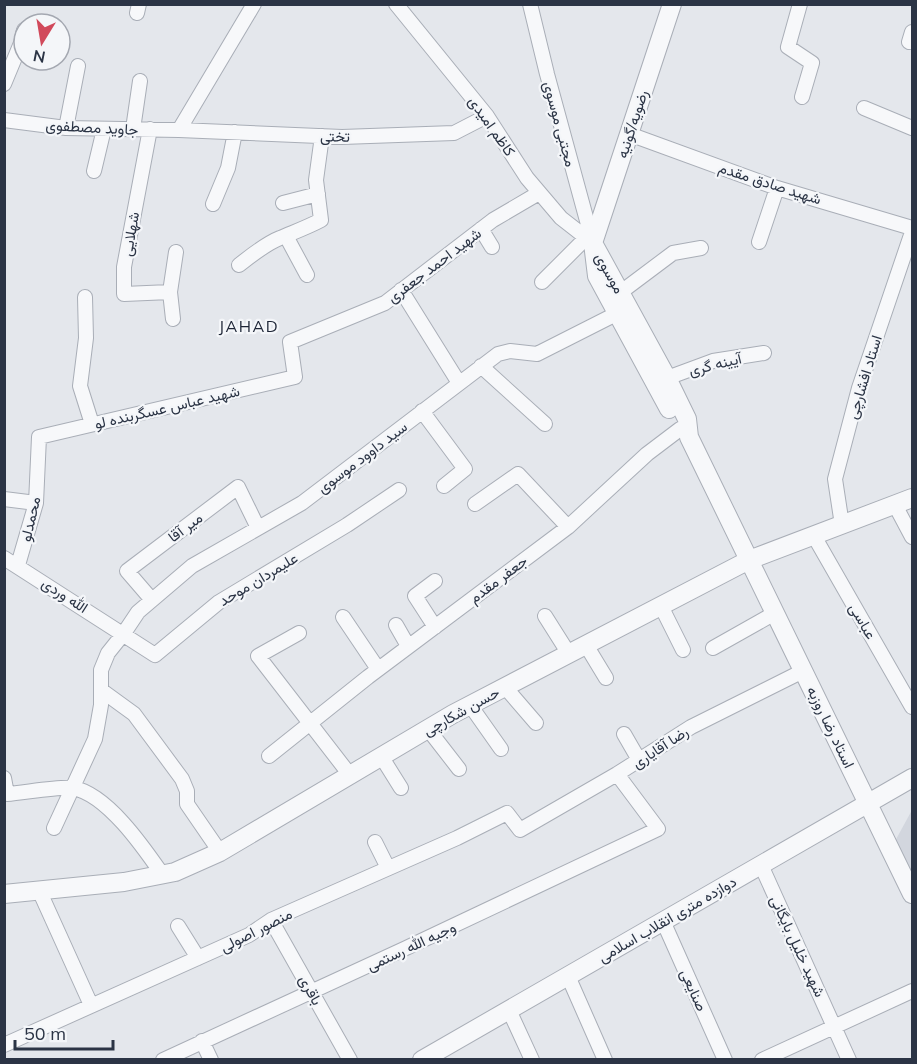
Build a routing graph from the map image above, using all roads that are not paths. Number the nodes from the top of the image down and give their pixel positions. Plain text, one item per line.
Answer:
1 (254, 4) edge
2 (396, 4) edge
3 (530, 4) edge
4 (672, 4) edge
5 (800, 4) edge
6 (12, 65) edge
7 (78, 66) dead end
8 (140, 81) dead end
9 (4, 84) edge
10 (802, 97) dead end
11 (864, 108) dead end
12 (487, 116) junction
13 (4, 120) edge
14 (66, 128) junction
15 (912, 128) edge
16 (104, 129) junction
17 (133, 129) junction
18 (150, 129) junction
19 (179, 130) junction
20 (235, 132) junction
21 (629, 134) junction
22 (322, 136) junction
23 (94, 171) dead end
24 (777, 188) junction
25 (539, 193) junction
26 (318, 194) junction
27 (283, 203) dead end
28 (213, 204) dead end
29 (912, 228) edge
30 (481, 229) junction
31 (912, 232) edge
32 (286, 236) junction
33 (589, 240) junction
34 (759, 242) dead end
35 (492, 247) dead end
36 (701, 248) dead end
37 (176, 252) dead end
38 (239, 265) dead end
39 (307, 275) dead end
40 (542, 282) dead end
41 (401, 290) junction
42 (170, 292) junction
43 (621, 292) junction
44 (85, 297) dead end
45 (616, 314) junction
46 (173, 319) dead end
47 (764, 353) dead end
48 (481, 366) junction
49 (295, 377) joint
50 (667, 378) junction
51 (459, 383) junction
52 (422, 411) junction
53 (92, 424) junction
54 (545, 424) dead end
55 (684, 433) junction
56 (39, 437) joint
57 (444, 486) dead end
58 (399, 490) dead end
59 (912, 498) edge
60 (4, 499) edge
61 (36, 503) junction
62 (475, 504) dead end
63 (894, 505) junction
64 (842, 525) junction
65 (568, 527) junction
66 (258, 528) junction
67 (814, 536) junction
68 (912, 537) edge
69 (4, 558) edge
70 (749, 560) junction
71 (18, 565) junction
72 (435, 581) dead end
73 (152, 600) junction
74 (661, 606) junction
75 (775, 613) junction
76 (545, 616) dead end
77 (343, 617) dead end
78 (396, 625) dead end
79 (435, 627) junction
80 (124, 633) junction
81 (299, 633) dead end
82 (586, 645) junction
83 (408, 646) junction
84 (713, 648) dead end
85 (683, 650) dead end
86 (569, 654) junction
87 (378, 669) junction
88 (803, 671) junction
89 (606, 678) dead end
90 (506, 687) junction
91 (101, 690) junction
92 (470, 705) junction
93 (912, 707) edge
94 (311, 723) junction
95 (536, 723) dead end
96 (428, 729) junction
97 (624, 734) dead end
98 (501, 749) dead end
99 (269, 756) dead end
100 (381, 756) junction
101 (639, 760) junction
102 (459, 770) dead end
103 (617, 774) junction
104 (350, 775) junction
105 (4, 778) edge
106 (912, 778) edge
107 (72, 788) junction
108 (401, 788) dead end
109 (868, 804) junction
110 (507, 813) joint
111 (54, 828) dead end
112 (375, 842) dead end
113 (220, 852) junction
114 (761, 865) junction
115 (388, 868) junction
116 (162, 874) junction
117 (39, 890) junction
118 (4, 894) edge
119 (912, 894) edge
120 (271, 920) junction
121 (663, 921) junction
122 (178, 926) dead end
123 (198, 958) junction
124 (568, 975) junction
125 (912, 991) edge
126 (312, 992) junction
127 (91, 1005) junction
128 (509, 1010) junction
129 (835, 1028) junction
130 (202, 1041) junction
131 (4, 1045) edge
132 (163, 1059) edge
133 (211, 1059) edge
134 (350, 1059) edge
135 (422, 1059) edge
136 (532, 1059) edge
137 (605, 1059) edge
138 (725, 1059) edge
139 (762, 1059) edge
140 (849, 1059) edge

1 - 19 street
2 - 12 street, کاظم امیدی
3 - 33 street, مجتبی موسوی
4 - 21 street, رضویه/گونیه
5 - 10 street
6 - 9 street
7 - 14 street
8 - 17 street
11 - 15 street
12 - 22 street, تختی
12 - 25 street, کاظم امیدی
13 - 14 street, جاوید مصطفوی
14 - 16 street, جاوید مصطفوی
16 - 17 street, جاوید مصطفوی
16 - 23 street
17 - 18 street, جاوید مصطفوی
18 - 19 street, جاوید مصطفوی
18 - 42 street, شهلایی
19 - 20 street, تختی
20 - 22 street, تختی
20 - 28 street
21 - 24 street, شهید صادق مقدم
21 - 33 street, رضویه/گونیه
22 - 26 street
24 - 29 street, شهید صادق مقدم
24 - 34 street
25 - 30 street, شهید احمد جعفری
25 - 33 street, کاظم امیدی
26 - 27 street
26 - 32 street
30 - 35 street
30 - 41 street, شهید احمد جعفری
31 - 64 street, استاد افشارچی
32 - 38 street
32 - 39 street
33 - 40 street
33 - 43 street, موسوی
33 - 45 street, موسوی
36 - 43 street
37 - 42 street
41 - 49 street, شهید احمد جعفری
41 - 51 street
42 - 46 street
43 - 50 street, موسوی
44 - 53 street
45 - 48 street, سید داوود موسوی
45 - 55 street, موسوی
47 - 50 street, آیینه گری
48 - 51 street, سید داوود موسوی
48 - 54 street
49 - 53 street, شهید عباس عسگربنده لو
50 - 55 street, موسوی
51 - 52 street, سید داوود موسوی
52 - 57 street
52 - 66 street, سید داوود موسوی
53 - 56 street, شهید عباس عسگربنده لو
55 - 65 street, جعفر مقدم
55 - 70 street, موسوی
56 - 61 street, محمدلو
58 - 80 street, علیمردان موحد
59 - 63 street, حسن شکارچی
60 - 61 street
61 - 71 street, محمدلو
62 - 65 street
63 - 64 street, حسن شکارچی
63 - 68 street
64 - 67 street, حسن شکارچی
65 - 79 street, جعفر مقدم
66 - 73 street, سید داوود موسوی
66 - 73 street, میر آقا
67 - 70 street, حسن شکارچی
67 - 93 street, عباسی
69 - 71 street, الله وردی
70 - 74 street, حسن شکارچی
70 - 75 street, استاد رضا روزبه
71 - 80 street, الله وردی
72 - 79 street
73 - 80 street, سید داوود موسوی
74 - 82 street, حسن شکارچی
74 - 85 street
75 - 84 street
75 - 88 street, استاد رضا روزبه
76 - 86 street
77 - 87 street
78 - 83 street
79 - 83 street, جعفر مقدم
80 - 91 street, سید داوود موسوی
81 - 94 street
82 - 86 street, حسن شکارچی
82 - 89 street
83 - 87 street, جعفر مقدم
86 - 90 street, حسن شکارچی
87 - 94 street, جعفر مقدم
88 - 101 street, رضا آقایاری
88 - 109 street, استاد رضا روزبه
90 - 92 street, حسن شکارچی
90 - 95 street
91 - 107 street, سید داوود موسوی
91 - 113 street
92 - 96 street, حسن شکارچی
92 - 98 street
94 - 99 street, جعفر مقدم
94 - 104 street
96 - 100 street, حسن شکارچی
96 - 102 street
97 - 101 street
100 - 104 street, حسن شکارچی
100 - 108 street
101 - 103 street, رضا آقایاری
103 - 110 street, رضا آقایاری
103 - 126 street, وجیه الله رستمی
104 - 113 street, حسن شکارچی
105 - 107 street
106 - 109 street, دوازده متری انقلاب اسلامی
107 - 111 street, سید داوود موسوی
107 - 116 street
109 - 114 street, دوازده متری انقلاب اسلامی
109 - 119 street, استاد رضا روزبه
110 - 115 street, منصور اصولی
112 - 115 street
113 - 116 street, حسن شکارچی
114 - 121 street, دوازده متری انقلاب اسلامی
114 - 129 street, شهید خلیل بایگانی
115 - 120 street, منصور اصولی
116 - 117 street, حسن شکارچی
117 - 118 street, حسن شکارچی
117 - 127 street
120 - 123 street, منصور اصولی
120 - 126 street, باقری
121 - 124 street, دوازده متری انقلاب اسلامی
121 - 138 street, صنایعی
122 - 123 street
123 - 127 street, منصور اصولی
124 - 128 street, دوازده متری انقلاب اسلامی
124 - 137 street
125 - 129 street
126 - 130 street, وجیه الله رستمی
126 - 134 street, باقری
127 - 131 street, منصور اصولی
128 - 135 street, دوازده متری انقلاب اسلامی
128 - 136 street
129 - 139 street
129 - 140 street, شهید خلیل بایگانی
130 - 132 street, وجیه الله رستمی
130 - 133 street

